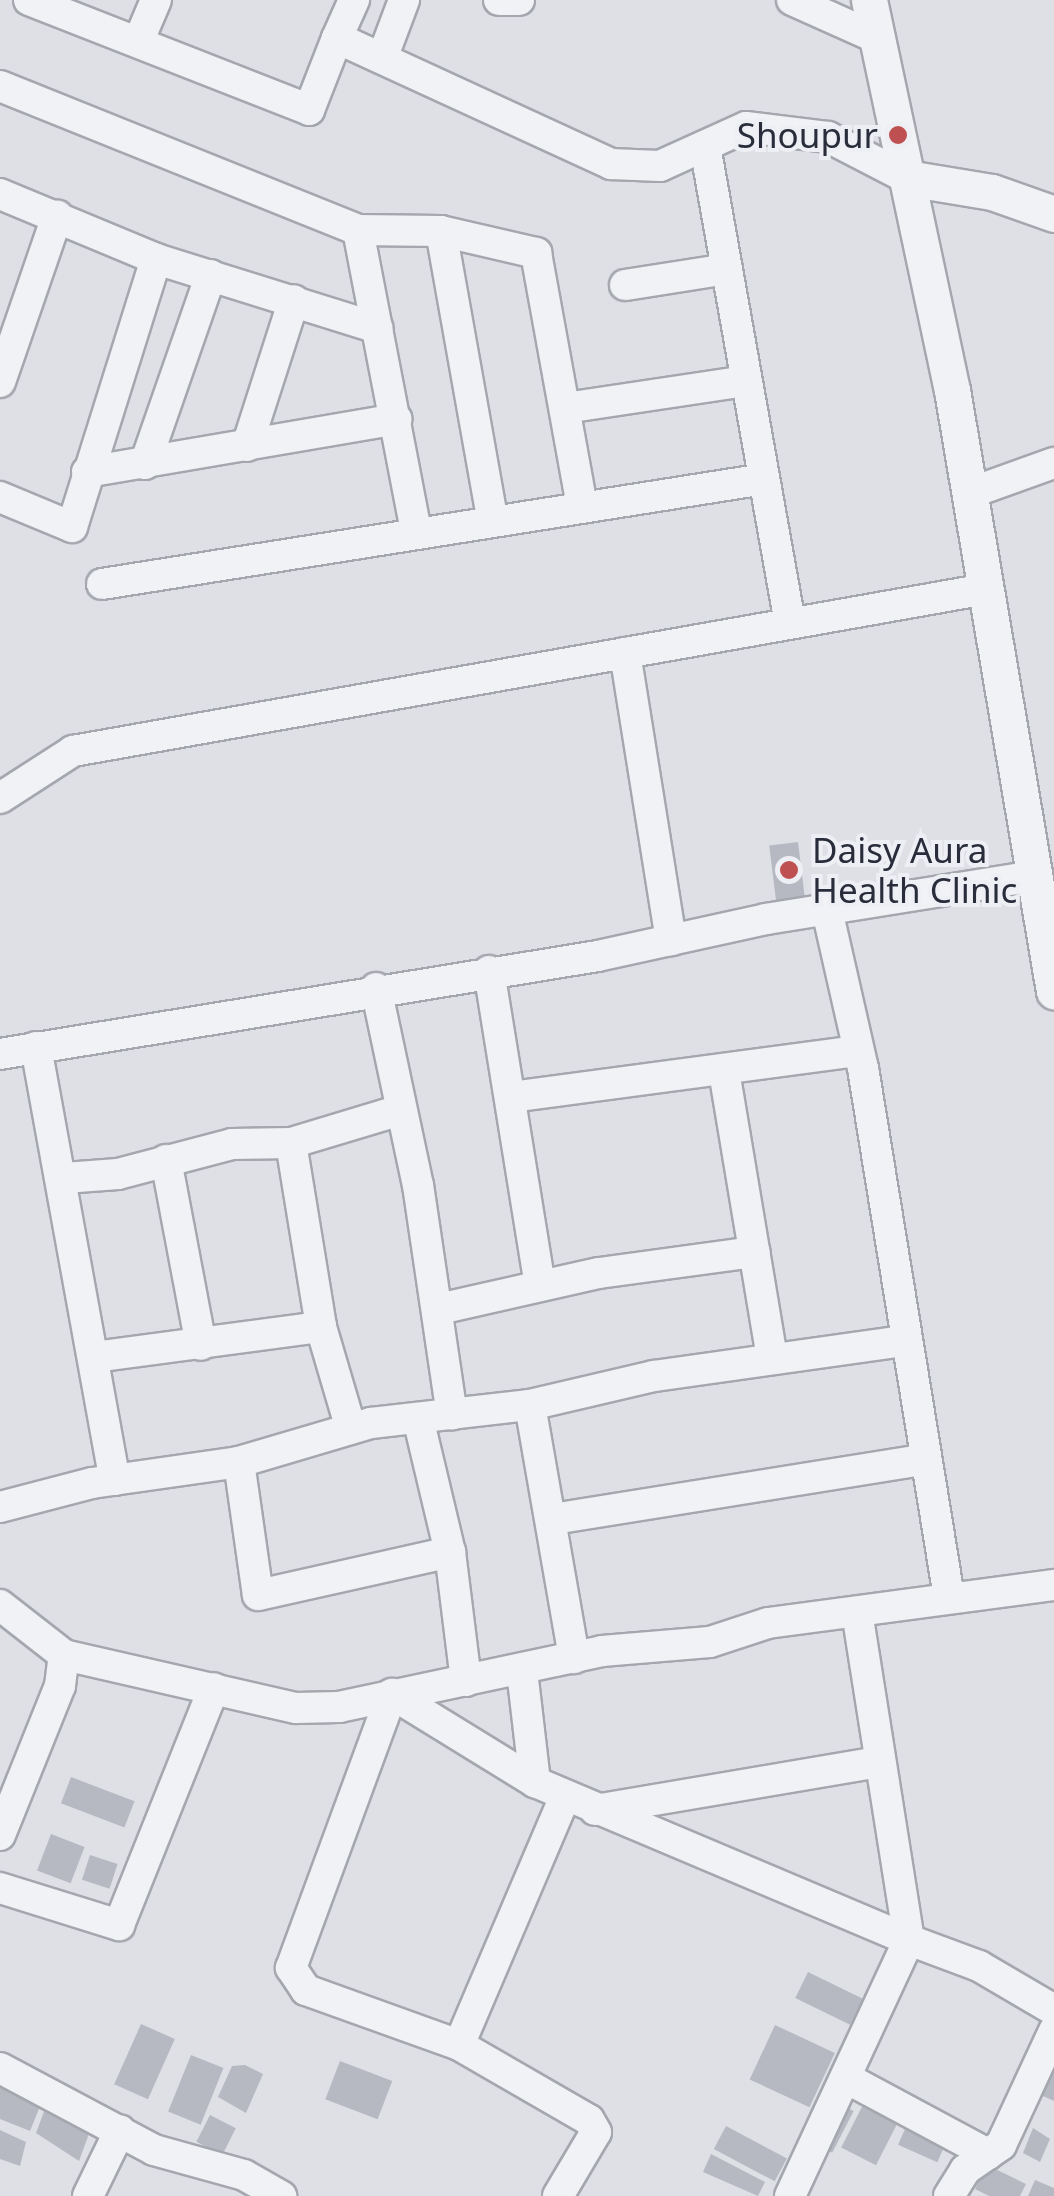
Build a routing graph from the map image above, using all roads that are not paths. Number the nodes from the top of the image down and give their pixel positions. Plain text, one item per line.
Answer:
1 (28, 0) edge
2 (156, 0) edge
3 (354, 0) edge
4 (404, 0) edge
5 (499, 0) edge
6 (520, 0) edge
7 (792, 0) edge
8 (869, 0) edge
9 (337, 38) junction
10 (877, 38) junction
11 (139, 40) junction
12 (383, 56) junction
13 (0, 86) edge
14 (705, 146) junction
15 (907, 178) junction
16 (0, 194) edge
17 (1054, 214) edge
18 (57, 216) junction
19 (358, 230) junction
20 (441, 231) junction
21 (156, 259) junction
22 (727, 268) junction
23 (211, 275) junction
24 (624, 285) dead end
25 (294, 300) junction
26 (378, 328) junction
27 (0, 382) edge
28 (746, 382) junction
29 (566, 408) junction
30 (396, 419) junction
31 (247, 446) junction
32 (1054, 463) edge
33 (146, 464) junction
34 (87, 472) junction
35 (764, 479) junction
36 (970, 493) junction
37 (0, 497) edge
38 (582, 505) junction
39 (492, 518) junction
40 (416, 530) junction
41 (102, 584) dead end
42 (986, 590) junction
43 (790, 624) junction
44 (625, 653) junction
45 (0, 798) edge
46 (1035, 876) junction
47 (827, 910) junction
48 (671, 940) junction
49 (489, 971) junction
50 (376, 988) junction
51 (1054, 990) edge
52 (36, 1048) junction
53 (858, 1051) junction
54 (0, 1054) edge
55 (724, 1071) junction
56 (512, 1097) junction
57 (400, 1110) junction
58 (291, 1143) junction
59 (166, 1160) junction
60 (64, 1178) junction
61 (755, 1252) junction
62 (540, 1284) junction
63 (439, 1308) junction
64 (320, 1327) junction
65 (904, 1341) junction
66 (201, 1344) junction
67 (95, 1357) junction
68 (772, 1357) junction
69 (530, 1405) junction
70 (452, 1414) junction
71 (418, 1418) junction
72 (351, 1429) junction
73 (926, 1459) junction
74 (239, 1462) junction
75 (115, 1480) junction
76 (0, 1507) edge
77 (553, 1518) junction
78 (450, 1552) junction
79 (1054, 1585) edge
80 (950, 1597) junction
81 (0, 1605) edge
82 (857, 1612) junction
83 (64, 1655) junction
84 (574, 1658) junction
85 (522, 1671) junction
86 (466, 1681) junction
87 (214, 1688) junction
88 (392, 1694) junction
89 (878, 1762) junction
90 (535, 1782) junction
91 (565, 1796) junction
92 (593, 1811) junction
93 (0, 1835) edge
94 (0, 1888) edge
95 (909, 1940) junction
96 (1054, 2010) edge
97 (1054, 2031) edge
98 (459, 2045) junction
99 (0, 2068) edge
100 (848, 2079) junction
101 (120, 2130) junction
102 (988, 2154) junction
103 (277, 2195) edge
104 (88, 2196) edge
105 (558, 2196) edge
106 (790, 2196) edge
107 (949, 2196) edge

1 - 11 street
2 - 11 street
3 - 9 street
4 - 12 street
5 - 6 street
7 - 10 street
8 - 10 street
9 - 11 street
9 - 12 street
10 - 15 street
12 - 14 street
13 - 19 street
14 - 15 street
14 - 22 street
15 - 17 street
15 - 36 street
16 - 18 street
18 - 21 street
18 - 27 street
19 - 20 street
19 - 26 street
20 - 29 street
20 - 39 street
21 - 23 street
21 - 34 street
22 - 24 street
22 - 28 street
23 - 25 street
23 - 33 street
25 - 26 street
25 - 31 street
26 - 30 street
28 - 29 street
28 - 35 street
29 - 38 street
30 - 31 street
30 - 40 street
31 - 33 street
32 - 36 street
33 - 34 street
34 - 37 street
35 - 38 street
35 - 43 street
36 - 42 street
38 - 39 street
39 - 40 street
40 - 41 street
42 - 43 street
42 - 46 street
43 - 44 street
44 - 45 street
44 - 48 street
46 - 47 street
46 - 51 street
47 - 48 street
47 - 53 street
48 - 49 street
49 - 50 street
49 - 56 street
50 - 52 street
50 - 57 street
52 - 54 street
52 - 60 street
53 - 55 street
53 - 65 street
55 - 56 street
55 - 61 street
56 - 62 street
57 - 58 street
57 - 63 street
58 - 59 street
58 - 64 street
59 - 60 street
59 - 66 street
60 - 67 street
61 - 62 street
61 - 68 street
62 - 63 street
63 - 70 street
64 - 66 street
64 - 72 street
65 - 68 street
65 - 73 street
66 - 67 street
67 - 75 street
68 - 69 street
69 - 70 street
69 - 77 street
70 - 71 street
71 - 72 street
71 - 78 street
72 - 74 street
73 - 77 street
73 - 80 street
74 - 75 street
74 - 78 street
75 - 76 street
77 - 84 street
78 - 86 street
79 - 80 street
80 - 82 street
81 - 83 street
82 - 84 street
82 - 89 street
83 - 87 street
83 - 93 street
84 - 85 street
85 - 86 street
85 - 90 street
86 - 88 street
87 - 88 street
87 - 94 street
88 - 90 street
88 - 98 street
89 - 92 street
89 - 95 street
90 - 91 street
91 - 92 street
91 - 98 street
92 - 95 street
95 - 96 street
95 - 100 street
97 - 102 street
98 - 105 street
99 - 101 street
100 - 102 street
100 - 106 street
101 - 103 street
101 - 104 street
102 - 107 street

